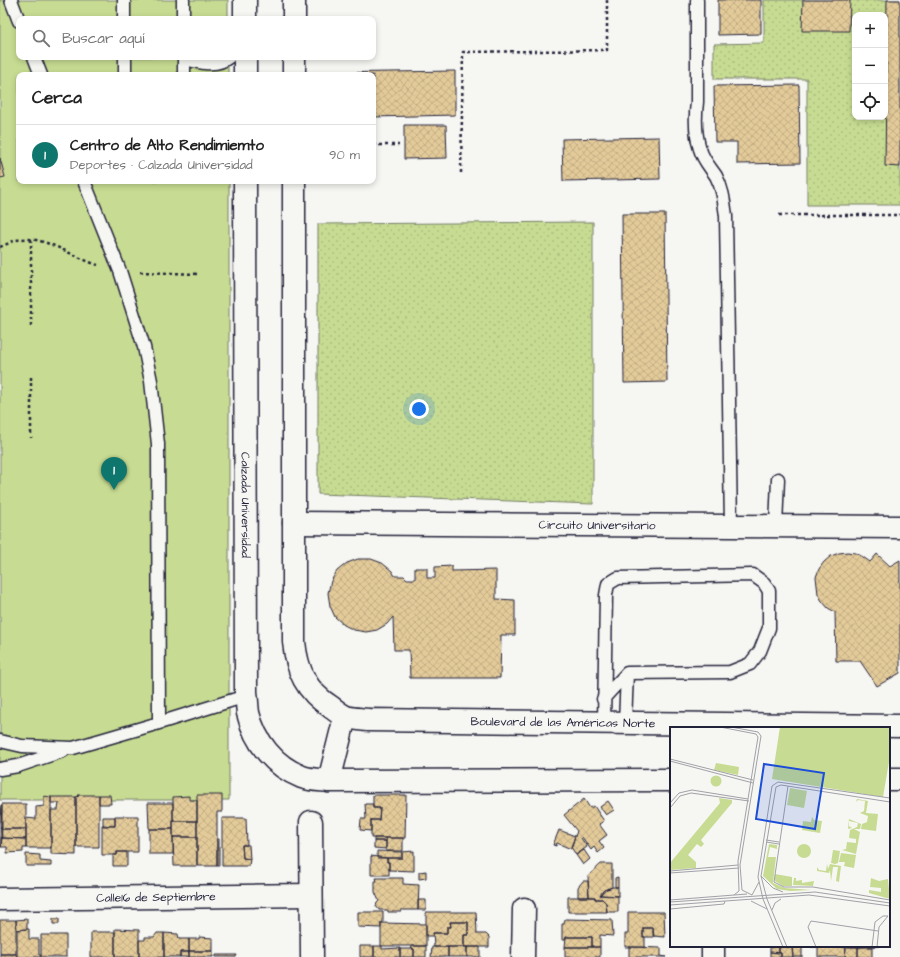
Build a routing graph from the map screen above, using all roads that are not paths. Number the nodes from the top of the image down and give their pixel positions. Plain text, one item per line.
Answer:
1 (10, 0) edge
2 (124, 0) edge
3 (183, 0) edge
4 (245, 0) edge
5 (294, 0) edge
6 (697, 0) edge
7 (17, 16) edge
8 (124, 16) edge
9 (183, 16) edge
10 (245, 16) edge
11 (294, 16) edge
12 (35, 60) edge
13 (125, 60) edge
14 (184, 60) edge
15 (194, 60) edge
16 (225, 60) edge
17 (245, 60) edge
18 (294, 60) edge
19 (40, 72) edge
20 (125, 72) edge
21 (184, 72) edge
22 (245, 72) edge
23 (294, 72) edge
24 (85, 184) edge
25 (245, 184) edge
26 (294, 184) edge
27 (778, 479) dead end
28 (294, 523) junction
29 (731, 525) junction
30 (776, 526) junction
31 (900, 527) edge
32 (627, 673) junction
33 (246, 696) junction
34 (603, 699) junction
35 (345, 717) junction
36 (614, 723) junction
37 (159, 724) junction
38 (900, 726) edge
39 (0, 741) edge
40 (74, 748) junction
41 (0, 770) edge
42 (670, 780) edge
43 (330, 781) junction
44 (312, 822) dead end
45 (311, 895) junction
46 (0, 899) edge
47 (524, 909) dead end
48 (312, 957) edge
49 (523, 957) edge

1 - 7 lane
2 - 8 lane
3 - 9 lane
4 - 10 main road
5 - 11 main road
6 - 29 lane
12 - 19 lane
13 - 20 lane
14 - 21 lane
15 - 16 lane
17 - 22 main road
18 - 23 main road
24 - 37 lane
25 - 33 main road, Calzada Universidad
26 - 28 main road
27 - 30 lane
28 - 29 main road, Circuito Universitario
28 - 35 main road
29 - 30 main road, Circuito Universitario
30 - 31 main road, Circuito Universitario
32 - 34 lane
32 - 34 lane
32 - 36 lane
33 - 37 lane
33 - 43 main road, Calzada Universidad
34 - 36 lane
35 - 36 main road, Boulevard de las Américas Norte
35 - 43 main road
36 - 38 main road, Boulevard de las Américas Norte
37 - 40 lane
39 - 40 lane
40 - 41 lane
42 - 43 main road
44 - 45 main road
45 - 46 main road, Calle16 de Septiembre
45 - 48 main road
47 - 49 main road

